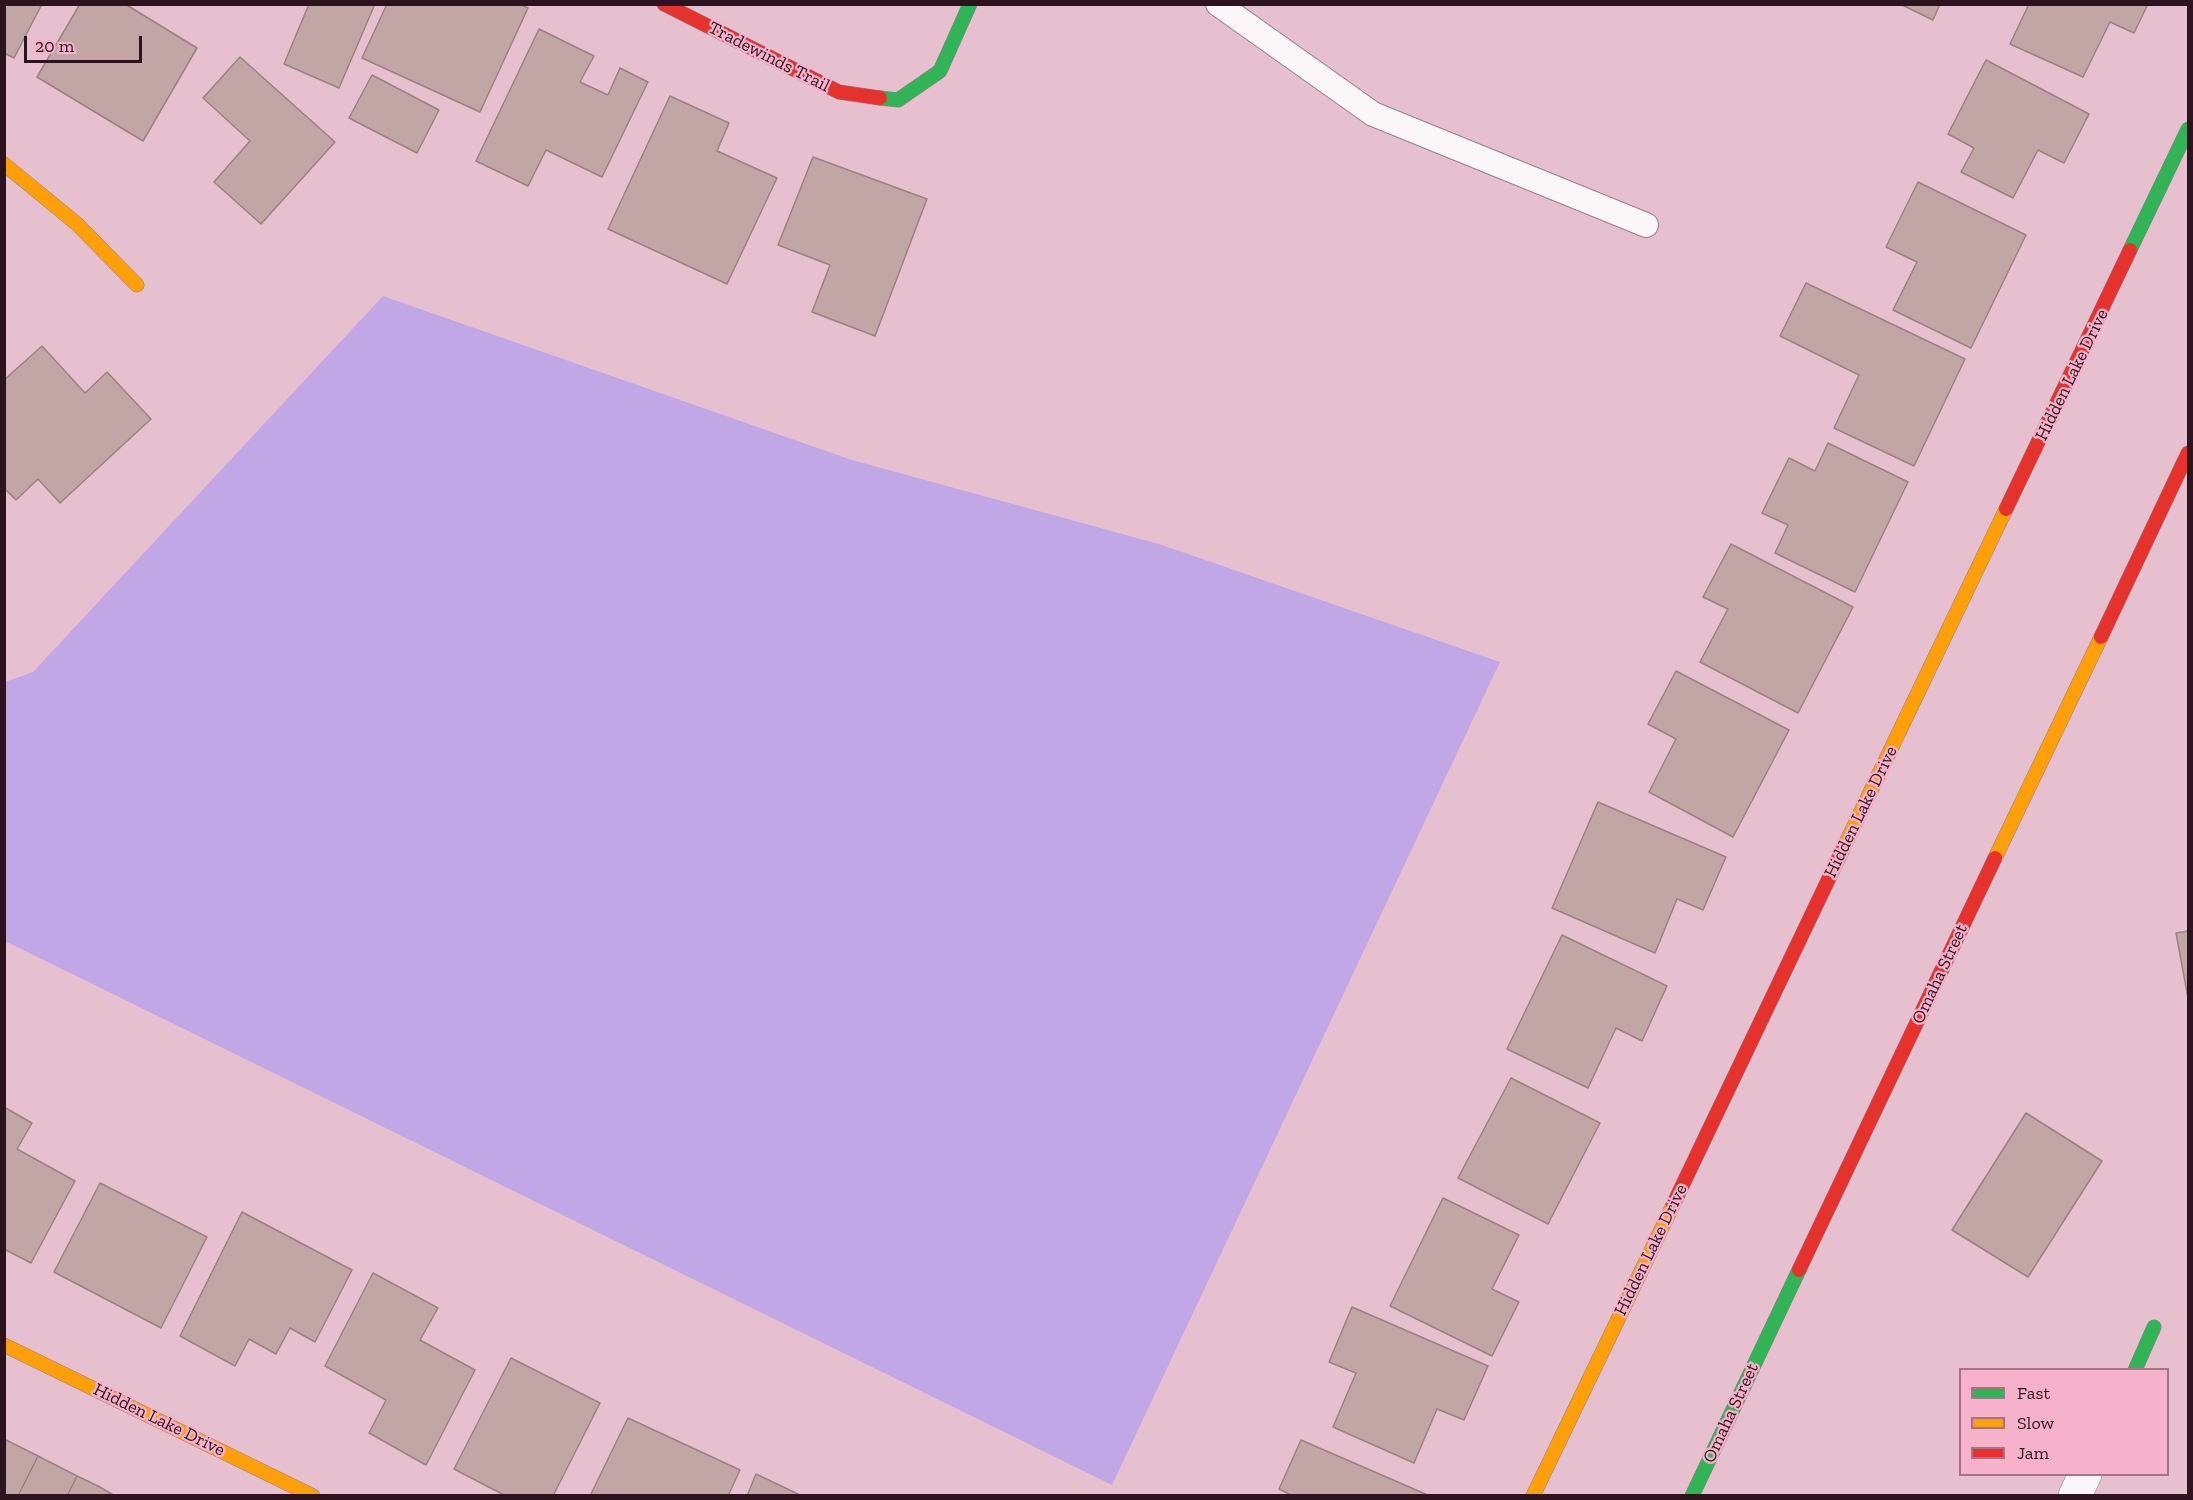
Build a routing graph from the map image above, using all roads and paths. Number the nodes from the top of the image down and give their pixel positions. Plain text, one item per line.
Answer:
1 (664, 4) edge
2 (970, 4) edge
3 (1218, 4) edge
4 (2188, 129) edge
5 (4, 164) edge
6 (1646, 225) dead end
7 (137, 285) dead end
8 (2188, 453) edge
9 (2154, 1327) dead end
10 (4, 1345) edge
11 (2135, 1368) edge
12 (2084, 1476) edge
13 (312, 1495) edge
14 (1533, 1496) edge
15 (1692, 1496) edge
16 (2075, 1496) edge

1 - 2 street, Tradewinds Trail
3 - 6 lane
4 - 14 street, Hidden Lake Drive
5 - 7 street
8 - 15 street, Omaha Street
9 - 11 street
10 - 13 street, Hidden Lake Drive
12 - 16 street

